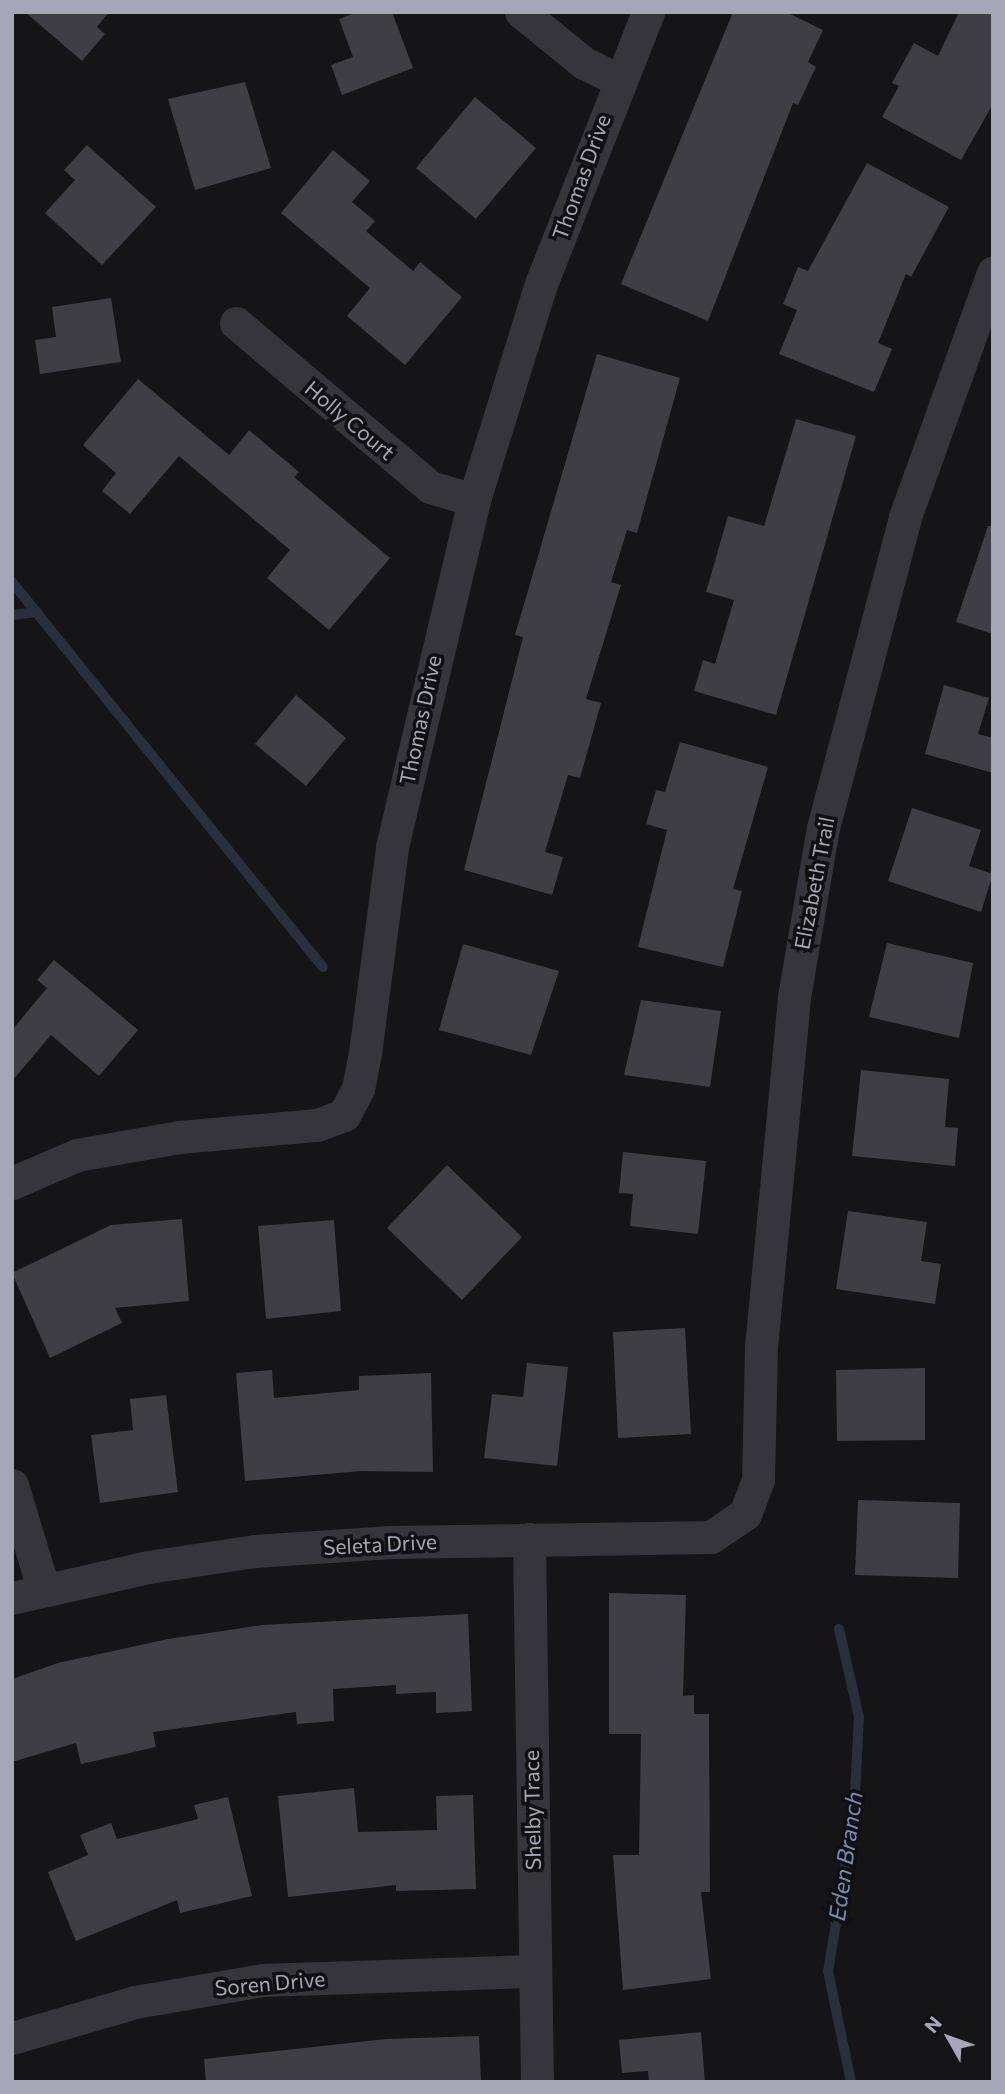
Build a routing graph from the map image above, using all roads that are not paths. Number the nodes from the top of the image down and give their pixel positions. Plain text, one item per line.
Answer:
1 (521, 12) edge
2 (648, 12) edge
3 (617, 79) junction
4 (993, 272) edge
5 (236, 323) dead end
6 (474, 500) junction
7 (12, 1183) edge
8 (12, 1485) edge
9 (745, 1514) joint
10 (529, 1539) junction
11 (27, 1593) edge
12 (533, 1971) junction
13 (12, 2038) edge
14 (537, 2082) edge

1 - 3 street
2 - 3 street, Thomas Drive
3 - 6 street, Thomas Drive
4 - 9 street, Elizabeth Trail
5 - 6 street, Holly Court
6 - 7 street, Thomas Drive
8 - 11 street
9 - 10 street, Seleta Drive
10 - 11 street, Seleta Drive
10 - 12 street, Shelby Trace
12 - 13 street, Soren Drive
12 - 14 street, Shelby Trace

